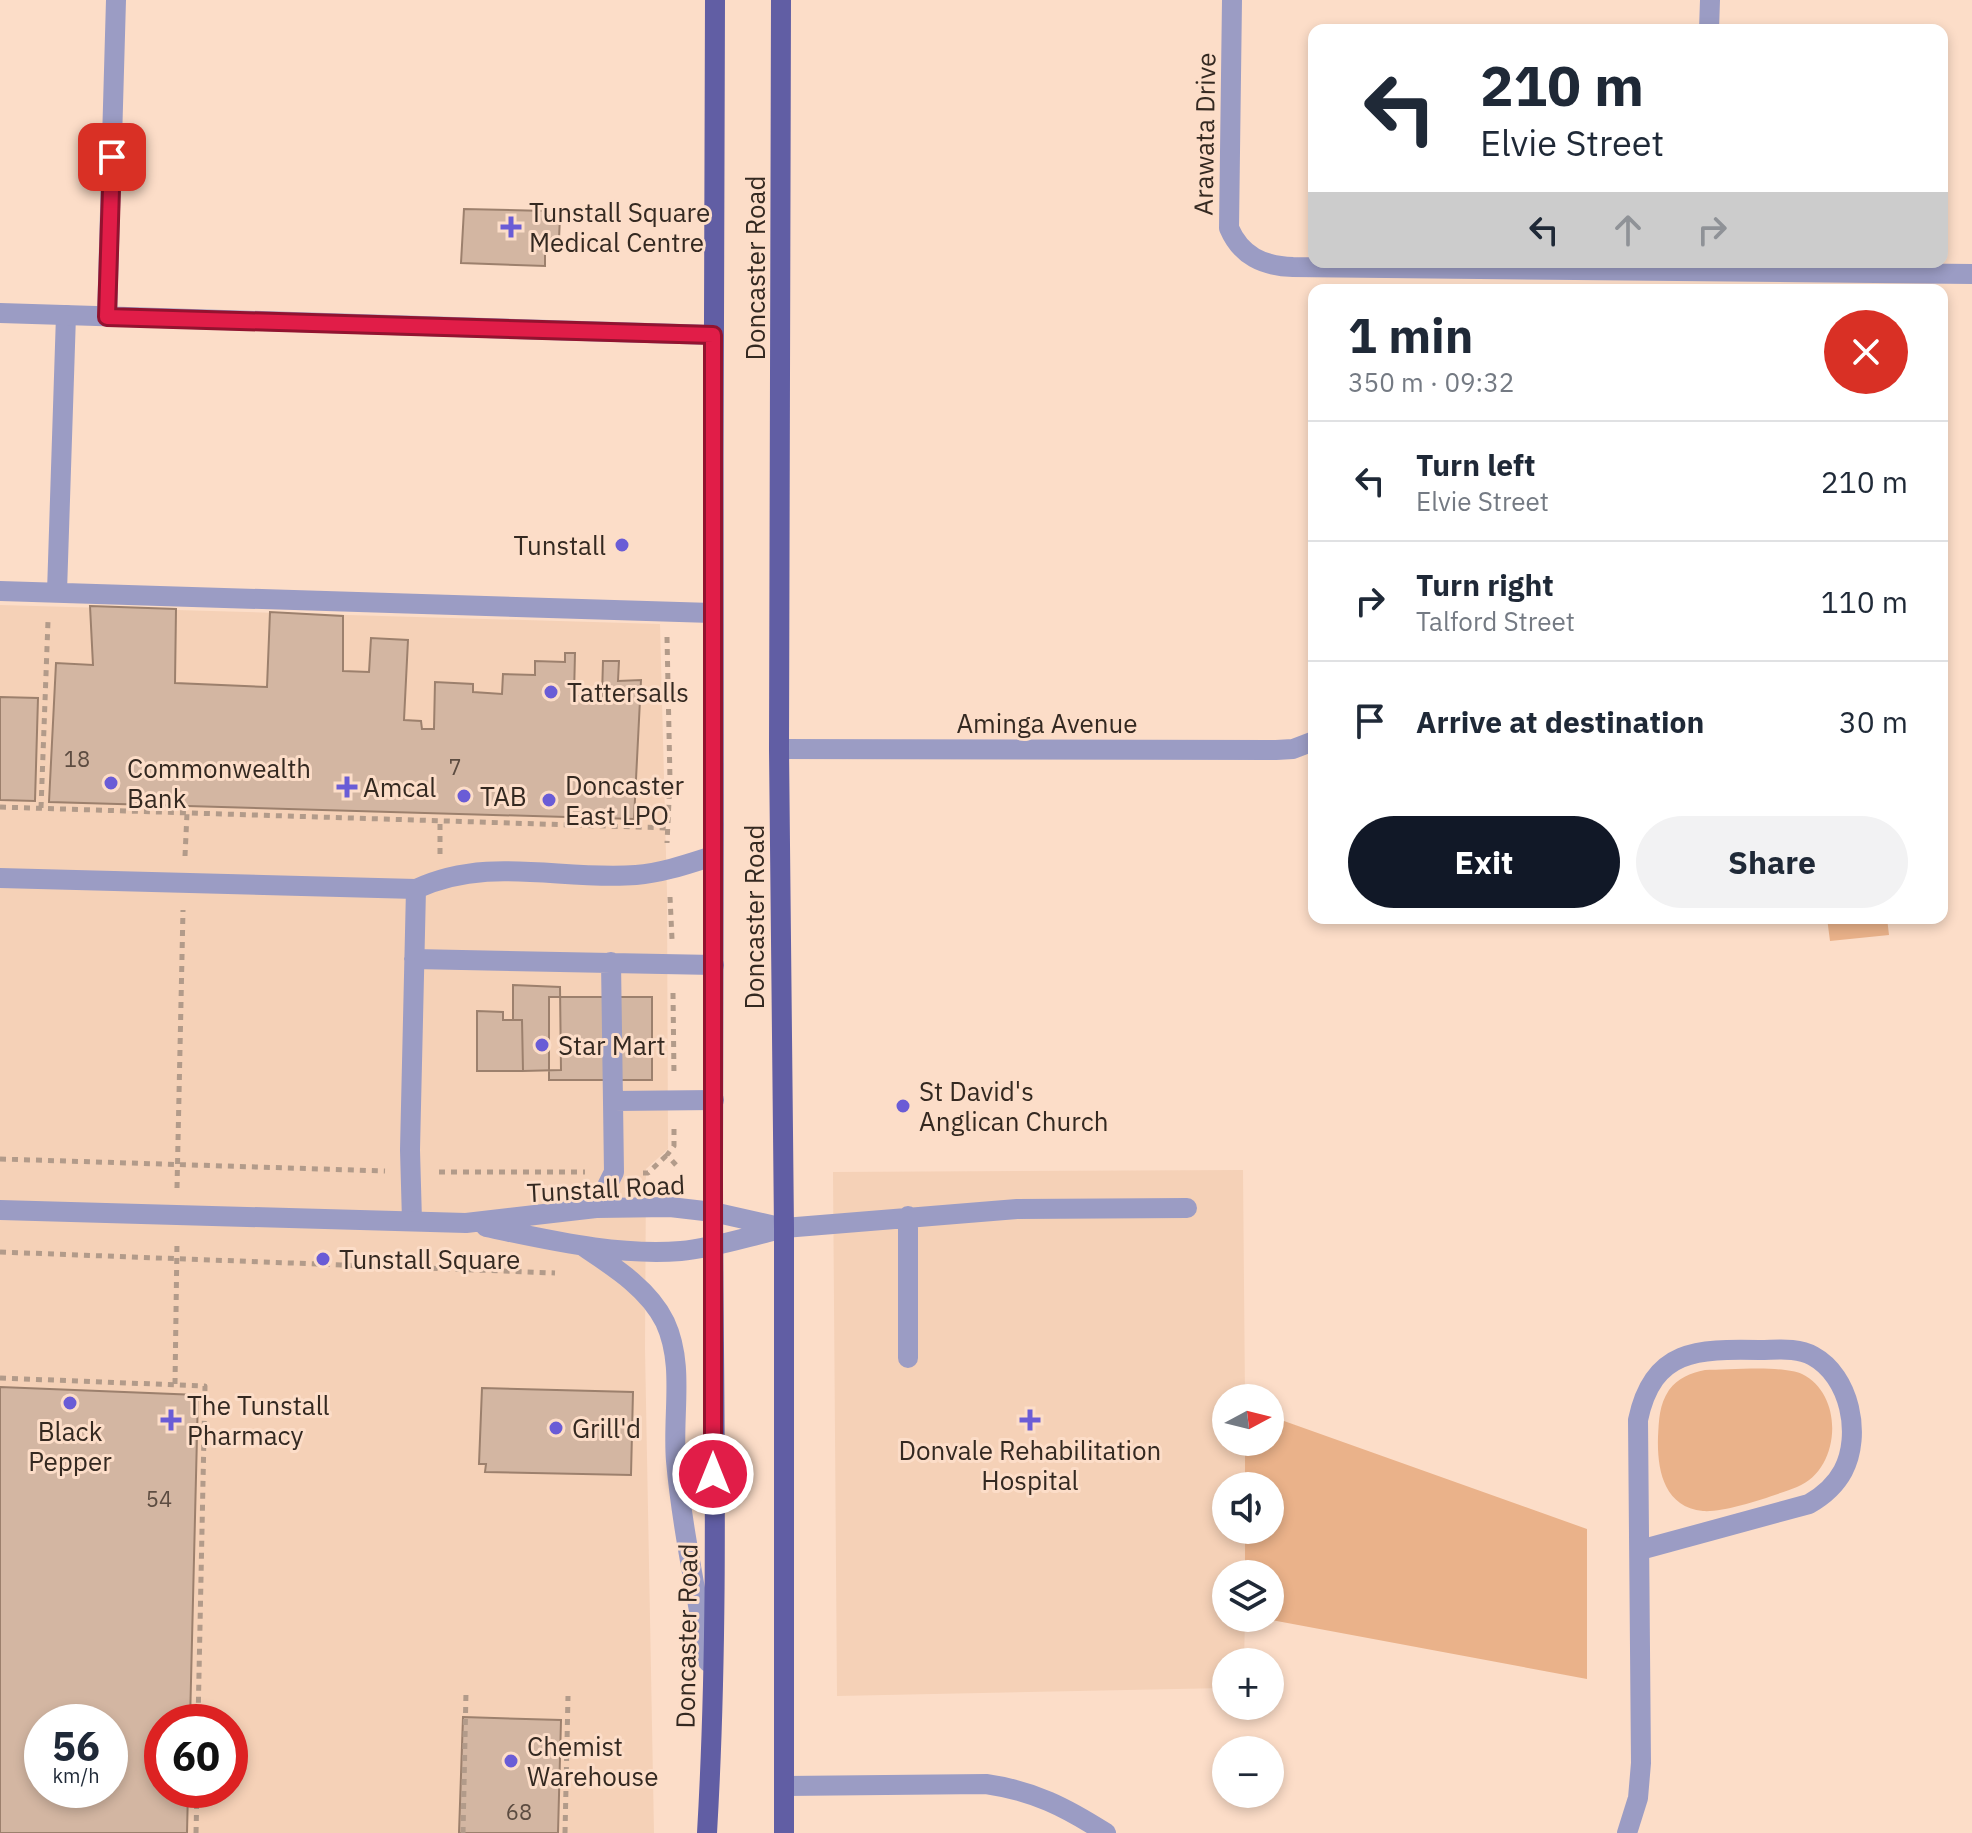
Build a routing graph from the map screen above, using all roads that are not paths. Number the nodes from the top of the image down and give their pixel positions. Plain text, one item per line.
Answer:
1 (116, 0) edge
2 (715, 0) edge
3 (781, 0) edge
4 (1232, 0) edge
5 (1710, 0) edge
6 (1709, 24) edge
7 (1308, 267) edge
8 (1401, 268) edge
9 (1741, 268) edge
10 (1972, 274) edge
11 (1401, 284) edge
12 (0, 313) edge
13 (66, 315) junction
14 (107, 317) junction
15 (713, 335) junction
16 (0, 591) edge
17 (53, 592) junction
18 (712, 613) junction
19 (1308, 743) edge
20 (779, 749) junction
21 (713, 856) junction
22 (0, 878) edge
23 (416, 889) junction
24 (414, 959) junction
25 (611, 962) junction
26 (714, 965) junction
27 (714, 1100) junction
28 (613, 1101) junction
29 (596, 1208) junction
30 (1187, 1208) dead end
31 (0, 1210) edge
32 (713, 1212) junction
33 (908, 1216) junction
34 (412, 1221) junction
35 (466, 1223) junction
36 (784, 1228) junction
37 (714, 1244) junction
38 (584, 1247) junction
39 (908, 1358) dead end
40 (1640, 1550) junction
41 (712, 1690) junction
42 (785, 1786) junction
43 (707, 1833) edge
44 (784, 1833) edge
45 (1106, 1833) edge
46 (1627, 1833) edge

1 - 14 street
2 - 15 main road, Doncaster Road
3 - 20 main road, Doncaster Road
4 - 7 street, Arawata Drive
5 - 6 street
8 - 11 street
9 - 10 street, Arawata Drive
12 - 13 street
13 - 14 street
13 - 17 street
14 - 15 street
15 - 18 main road, Doncaster Road
16 - 17 street
17 - 18 street
18 - 21 main road, Doncaster Road
19 - 20 street, Aminga Avenue
20 - 36 main road, Doncaster Road
21 - 23 street
21 - 26 main road, Doncaster Road
22 - 23 street
23 - 24 street
24 - 25 street
24 - 34 street
25 - 26 street
25 - 28 street
26 - 27 main road, Doncaster Road
27 - 28 street
27 - 32 main road, Doncaster Road
28 - 29 street
29 - 32 street, Tunstall Road
29 - 35 street, Tunstall Road
30 - 33 street
31 - 34 street, Tunstall Road
32 - 36 street, Tunstall Road
32 - 37 main road, Doncaster Road
33 - 36 street
33 - 39 street
34 - 35 street, Tunstall Road
35 - 38 street, Tunstall Road
36 - 37 street, Tunstall Road
36 - 42 main road, Doncaster Road
37 - 38 street, Tunstall Road
37 - 41 main road, Doncaster Road
38 - 41 street, Tunstall Road
40 - 40 street
40 - 46 street
41 - 43 main road, Doncaster Road
42 - 44 main road, Doncaster Road
42 - 45 street

